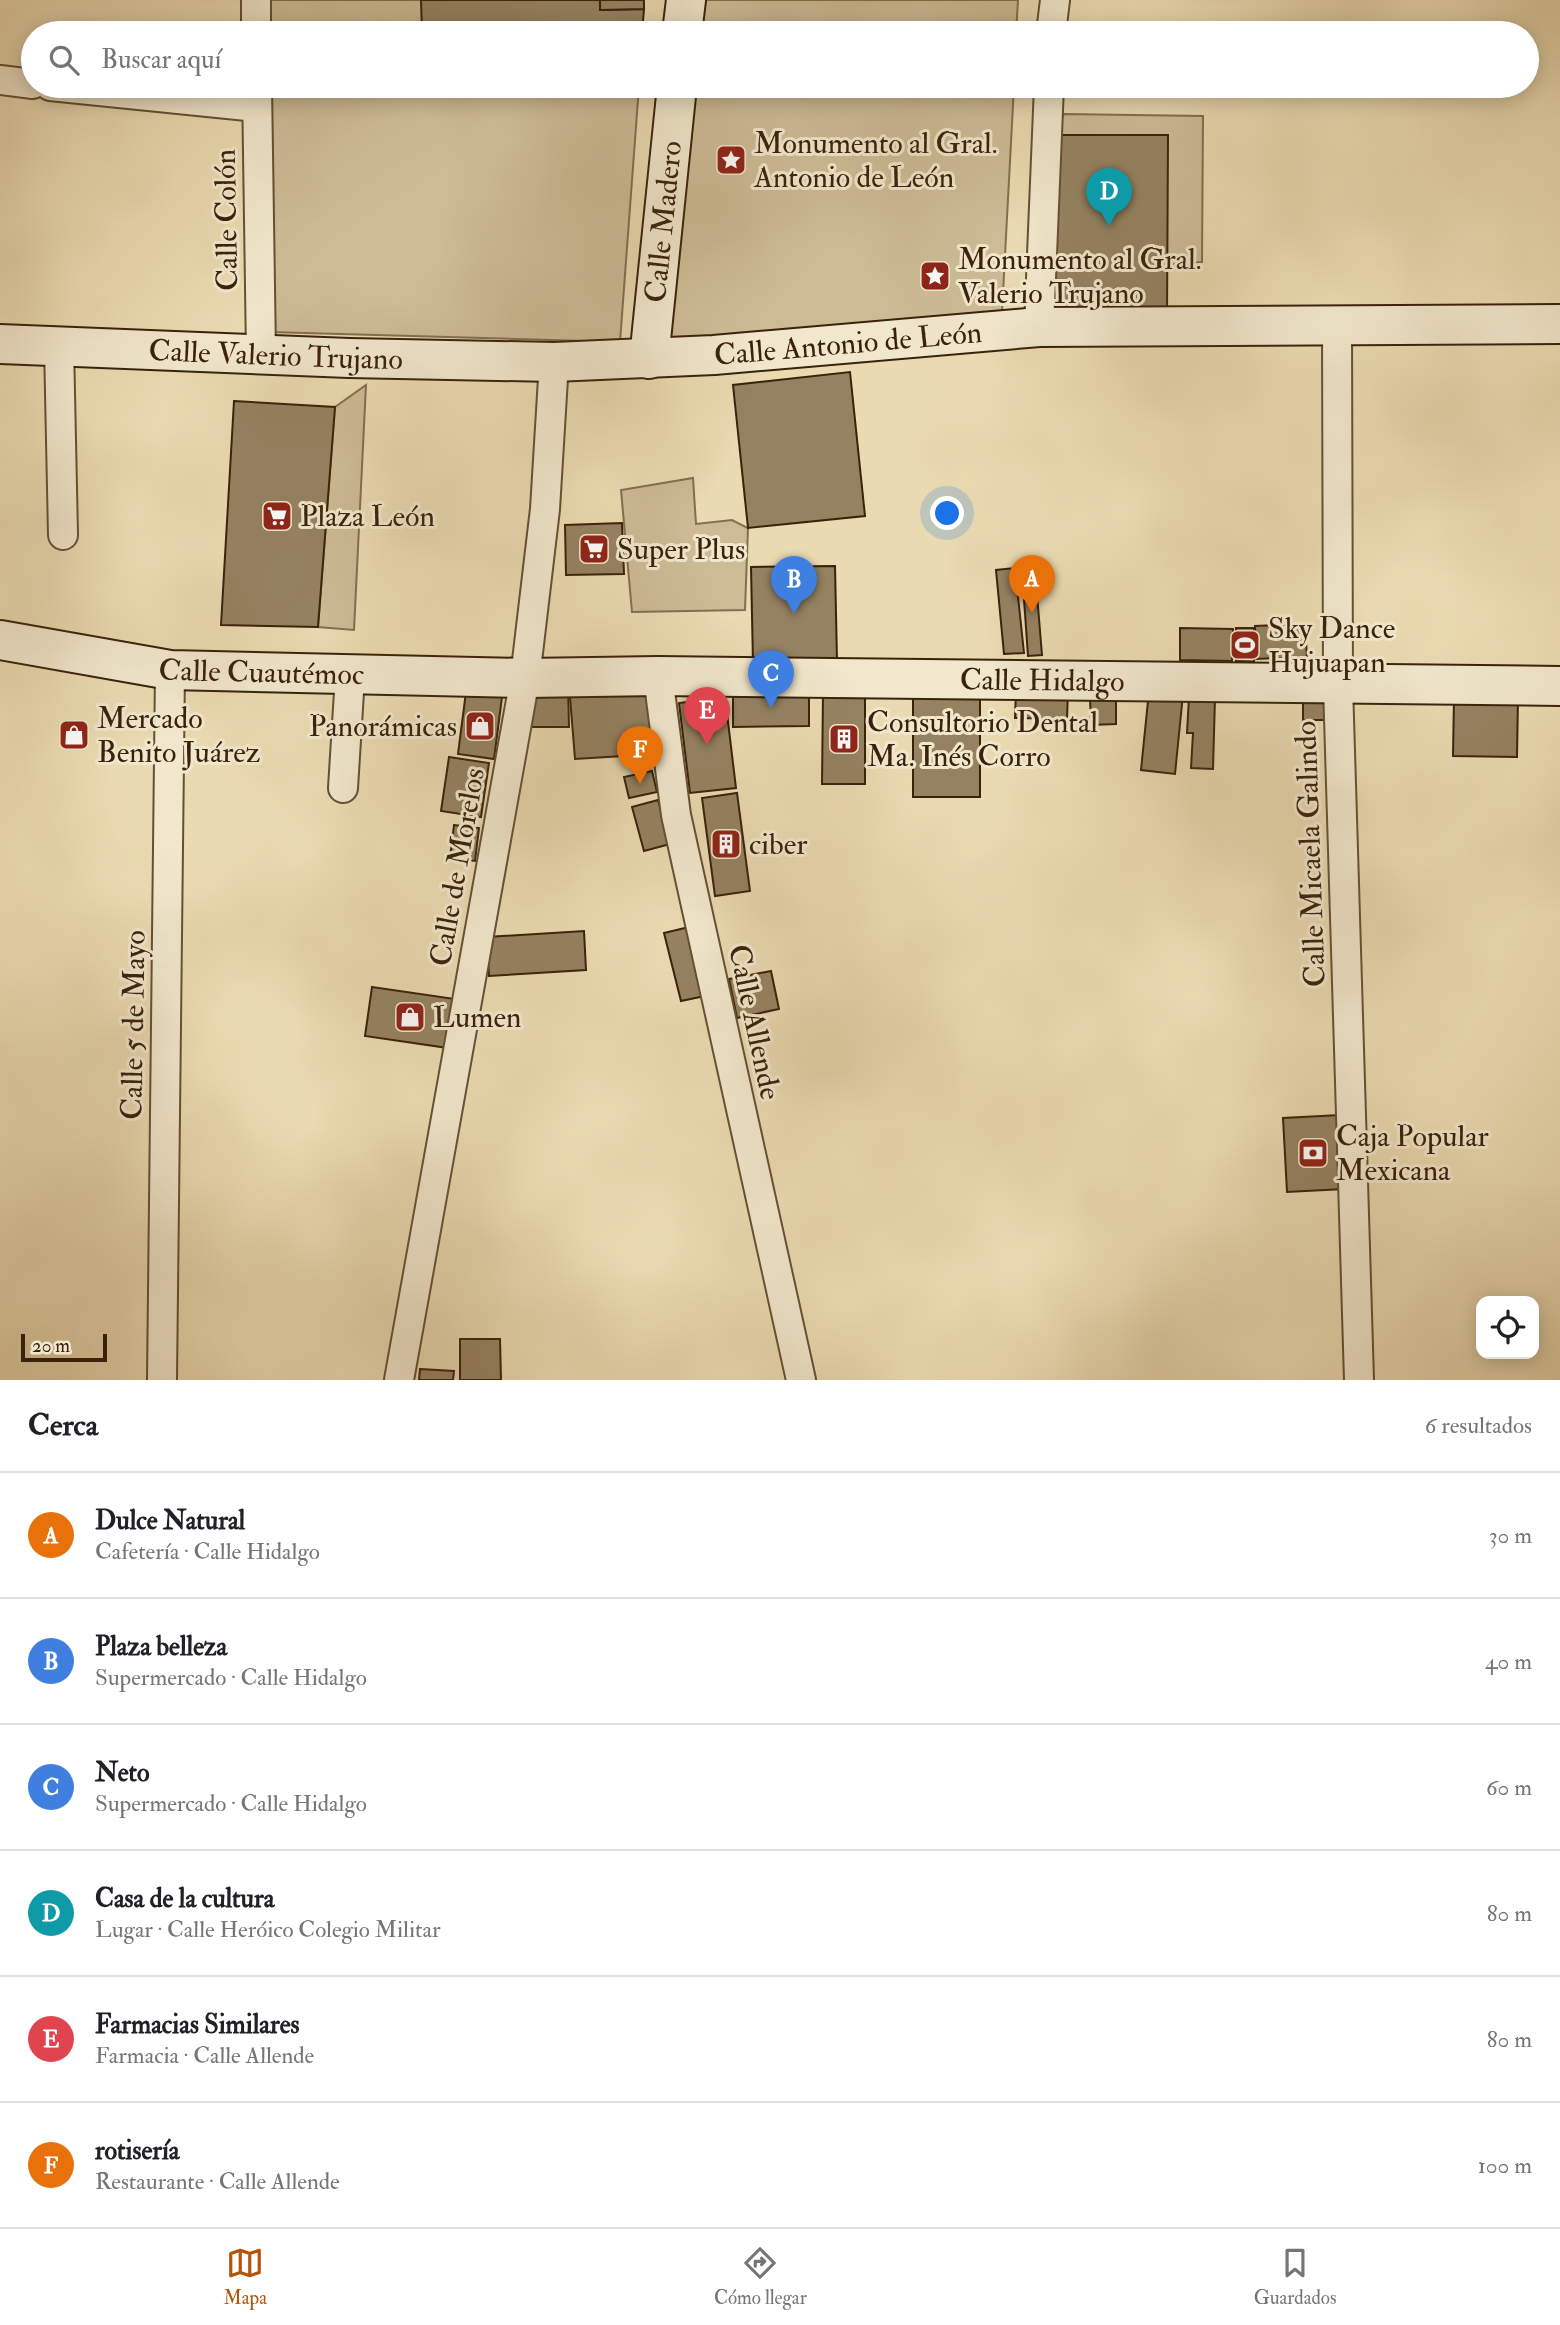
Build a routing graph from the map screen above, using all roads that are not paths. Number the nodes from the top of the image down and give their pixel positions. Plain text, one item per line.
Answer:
1 (256, 0) edge
2 (686, 0) edge
3 (1055, 0) edge
4 (256, 21) edge
5 (683, 21) edge
6 (1053, 21) edge
7 (0, 80) edge
8 (21, 83) edge
9 (257, 98) edge
10 (676, 98) edge
11 (1049, 98) edge
12 (1560, 324) edge
13 (1338, 326) junction
14 (1039, 327) junction
15 (0, 344) edge
16 (59, 345) junction
17 (261, 353) junction
18 (649, 359) junction
19 (554, 362) junction
20 (63, 535) dead end
21 (0, 640) edge
22 (170, 670) junction
23 (350, 676) junction
24 (659, 676) junction
25 (525, 678) junction
26 (1338, 685) junction
27 (1560, 686) edge
28 (343, 788) dead end
29 (162, 1380) edge
30 (399, 1380) edge
31 (801, 1380) edge
32 (1359, 1380) edge

1 - 4 street
2 - 5 main road
3 - 6 street
7 - 8 street
9 - 17 street, Calle Colón
10 - 18 main road, Calle Madero
11 - 14 street
12 - 13 main road, Calle Antonio de León
13 - 14 main road, Calle Antonio de León
13 - 26 street, Calle Micaela Galindo
14 - 18 main road, Calle Antonio de León
15 - 16 main road, Calle Valerio Trujano
16 - 17 main road, Calle Valerio Trujano
16 - 20 street
17 - 19 main road, Calle Valerio Trujano
18 - 19 main road, Calle Antonio de León
19 - 25 street, Calle de Morelos
21 - 22 main road, Calle Cuautémoc
22 - 23 main road, Calle Cuautémoc
22 - 29 street, Calle 5 de Mayo
23 - 25 main road, Calle Cuautémoc
23 - 28 street
24 - 25 main road, Calle Hidalgo
24 - 26 main road, Calle Hidalgo
24 - 31 street, Calle Allende
25 - 30 street, Calle de Morelos
26 - 27 main road, Calle Hidalgo
26 - 32 street, Calle Micaela Galindo

